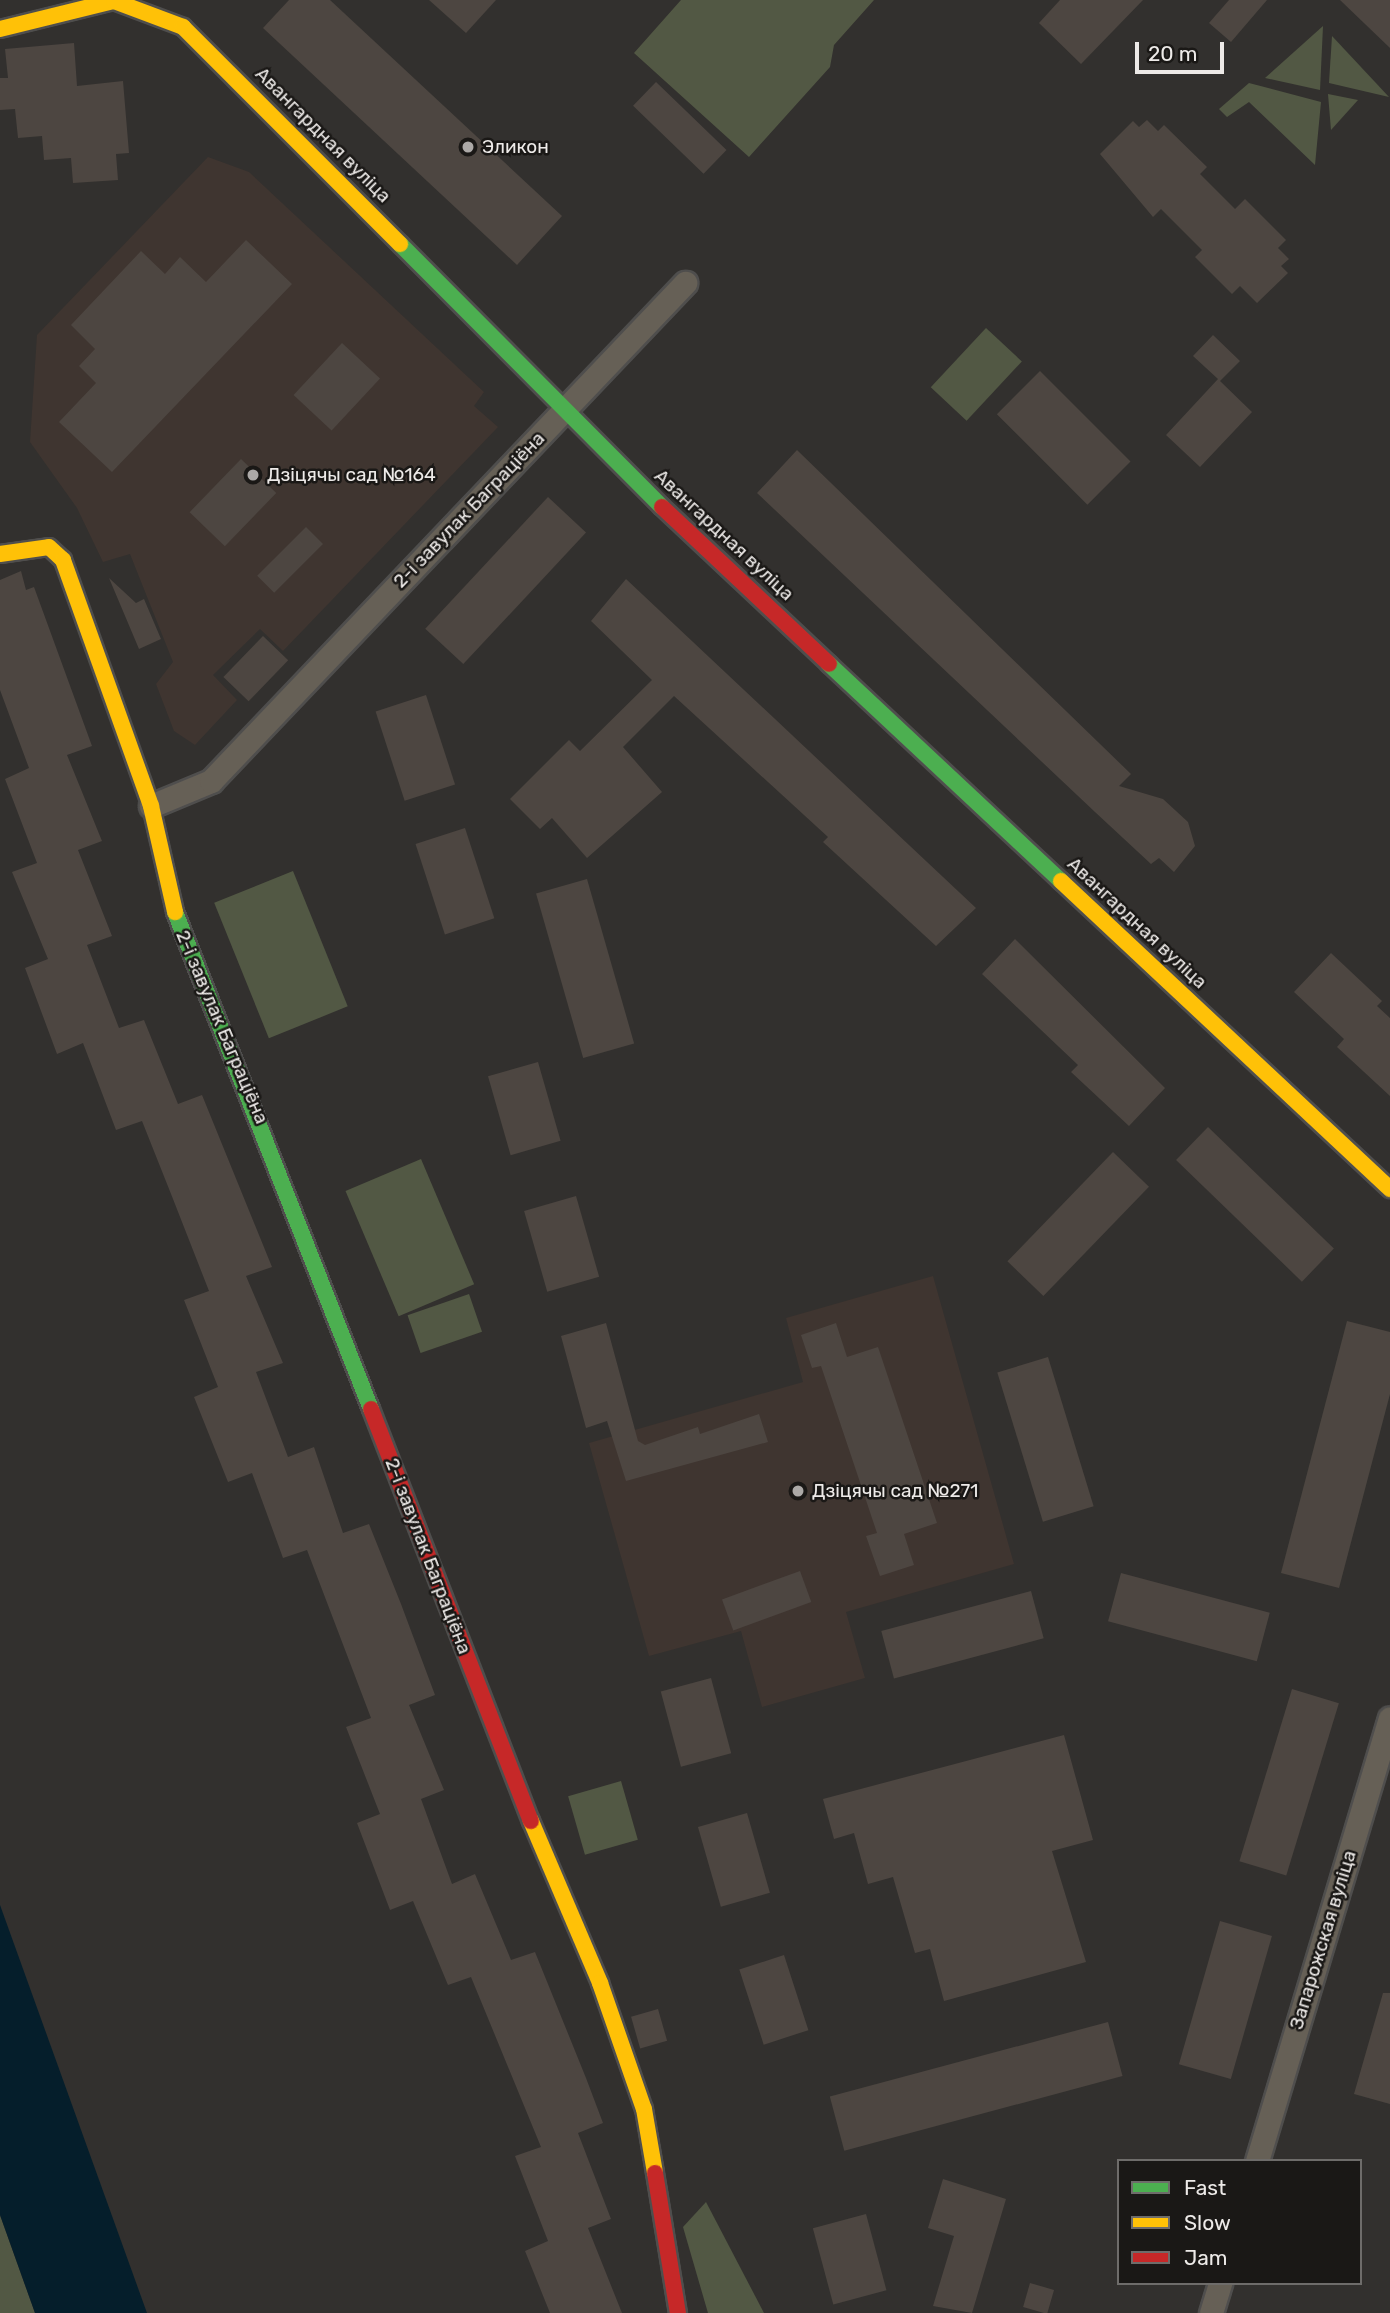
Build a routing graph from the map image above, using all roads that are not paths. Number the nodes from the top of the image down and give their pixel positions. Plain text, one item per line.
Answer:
1 (0, 29) edge
2 (685, 283) dead end
3 (564, 411) junction
4 (0, 554) edge
5 (151, 806) junction
6 (1390, 1189) edge
7 (1390, 1719) edge
8 (1258, 2159) edge
9 (1219, 2285) edge
10 (678, 2313) edge
11 (1211, 2313) edge

1 - 3 street, Авангардная вуліца
2 - 3 street, 2-і завулак Баграціёна
3 - 5 street, 2-і завулак Баграціёна
3 - 6 street, Авангардная вуліца
4 - 5 street, 2-і завулак Баграціёна
5 - 10 street, 2-і завулак Баграціёна
7 - 8 street, Запарожская вуліца
9 - 11 street

